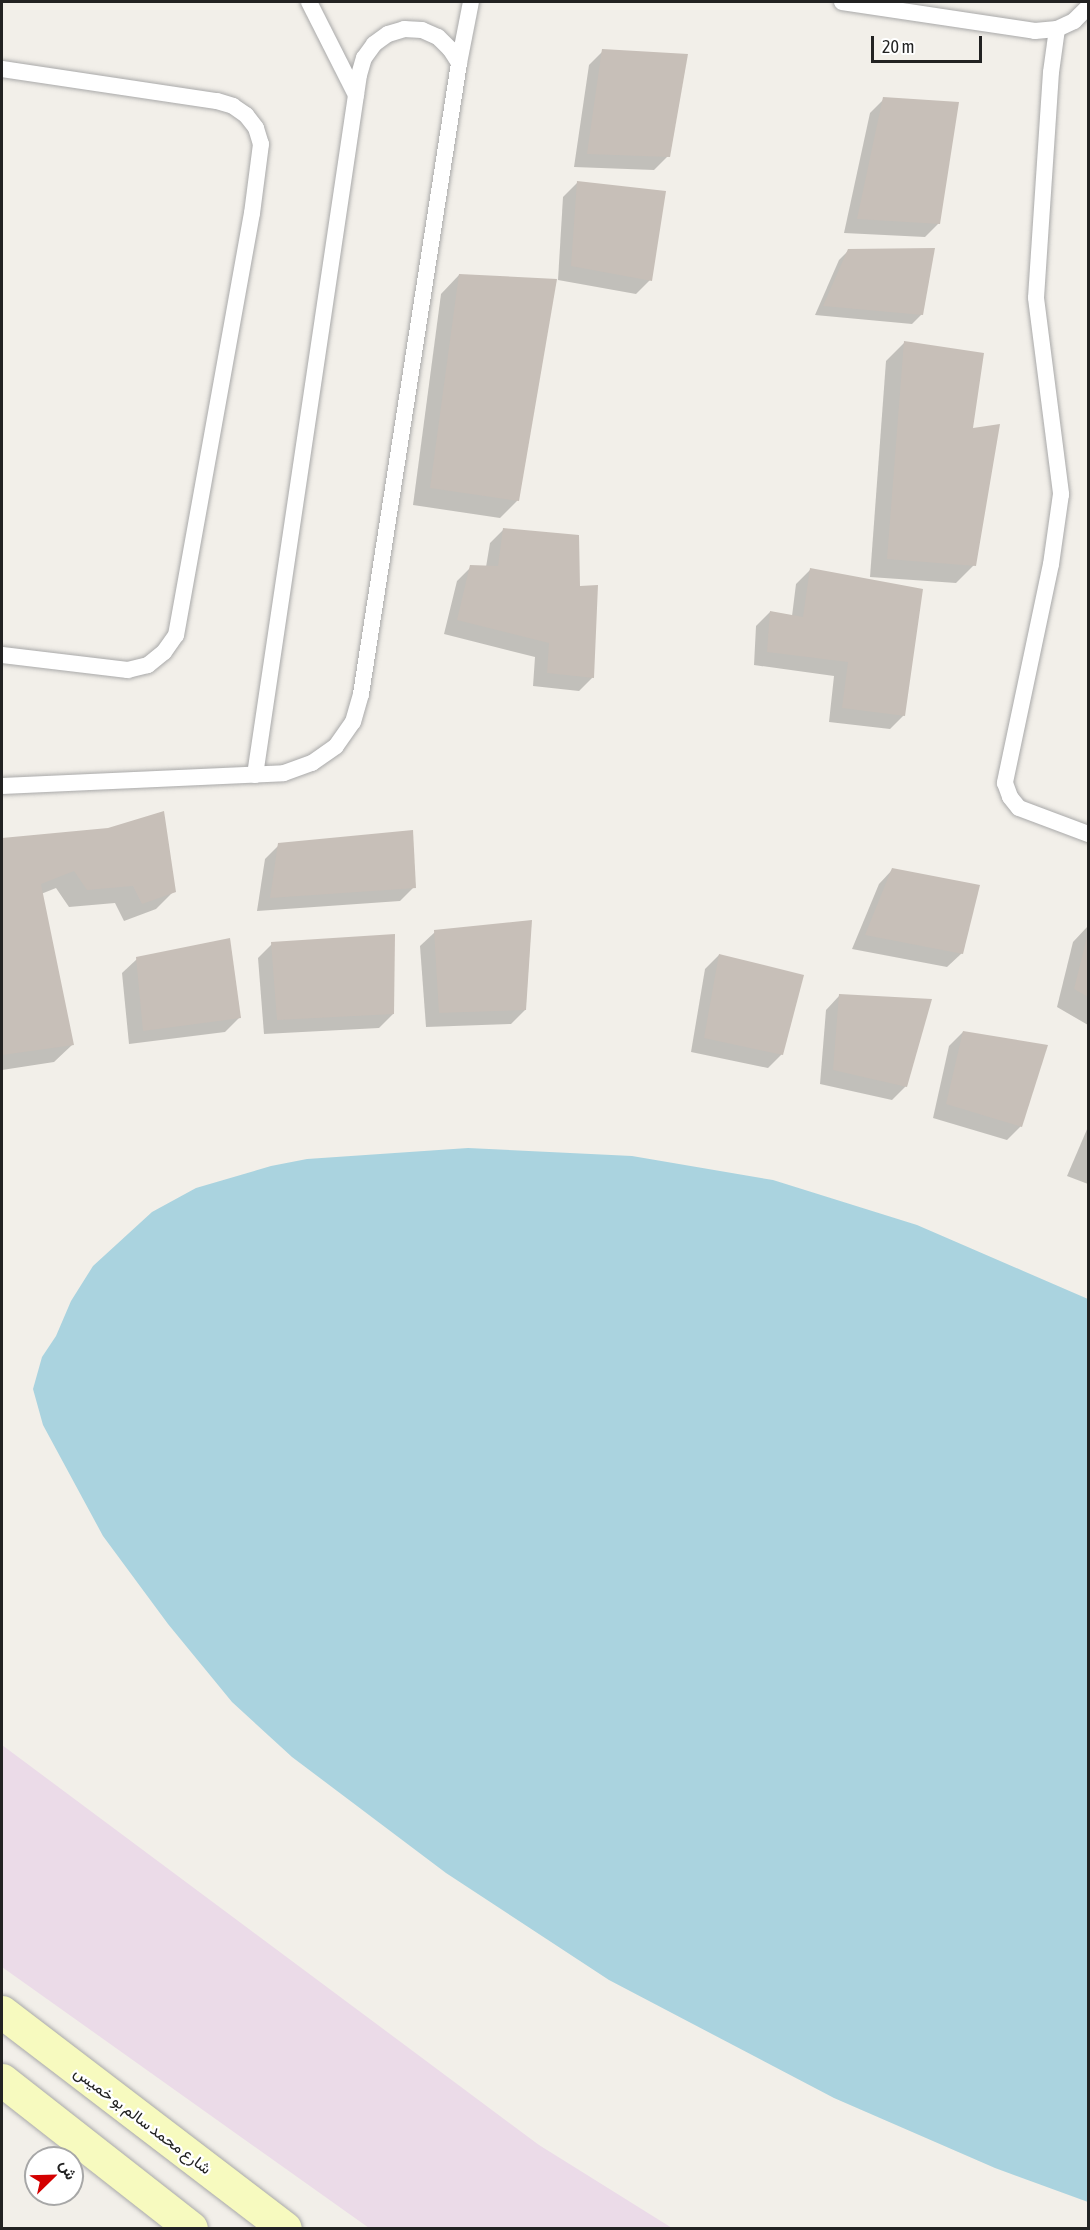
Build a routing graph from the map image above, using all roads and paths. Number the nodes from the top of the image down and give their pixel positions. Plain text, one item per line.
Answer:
1 (309, 2) edge
2 (471, 2) edge
3 (842, 2) edge
4 (1089, 7) edge
5 (1057, 29) junction
6 (459, 63) junction
7 (2, 69) edge
8 (356, 95) junction
9 (2, 655) edge
10 (255, 775) junction
11 (2, 786) edge
12 (1089, 834) edge
13 (2, 2012) edge
14 (2, 2080) edge
15 (191, 2229) edge
16 (285, 2229) edge

1 - 8 lane
2 - 6 lane
3 - 5 lane
4 - 5 lane
5 - 12 lane
6 - 8 lane
6 - 10 lane
7 - 9 lane
8 - 10 lane
10 - 11 lane
13 - 16 main road, شارع محمد سالم بو خميس
14 - 15 main road

